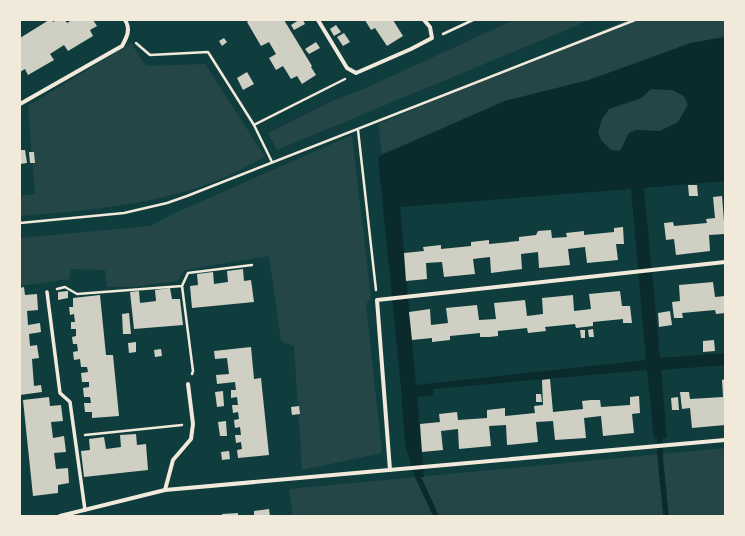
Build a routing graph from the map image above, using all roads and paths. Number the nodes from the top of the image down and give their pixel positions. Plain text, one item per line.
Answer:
1 (125, 20) edge
2 (318, 20) edge
3 (424, 20) edge
4 (473, 20) edge
5 (635, 20) edge
6 (127, 36) junction
7 (432, 38) junction
8 (356, 73) junction
9 (20, 104) edge
10 (254, 125) junction
11 (358, 130) junction
12 (272, 162) junction
13 (20, 223) edge
14 (725, 262) edge
15 (252, 265) dead end
16 (182, 286) junction
17 (47, 292) joint
18 (378, 300) junction
19 (188, 384) joint
20 (193, 424) junction
21 (75, 436) junction
22 (725, 440) edge
23 (390, 470) junction
24 (165, 490) junction
25 (85, 510) junction
26 (60, 516) edge

1 - 6 street
2 - 8 street
3 - 7 street
4 - 7 path
5 - 11 path
6 - 9 street
6 - 10 path
7 - 8 street
8 - 10 path
10 - 12 path
11 - 12 path
11 - 18 path
12 - 13 path
14 - 18 street
15 - 16 path
16 - 17 path
16 - 19 path
17 - 21 street
18 - 23 street
19 - 20 street
20 - 21 path
20 - 24 street
21 - 25 street
22 - 23 street
23 - 24 street
24 - 25 street
25 - 26 street

